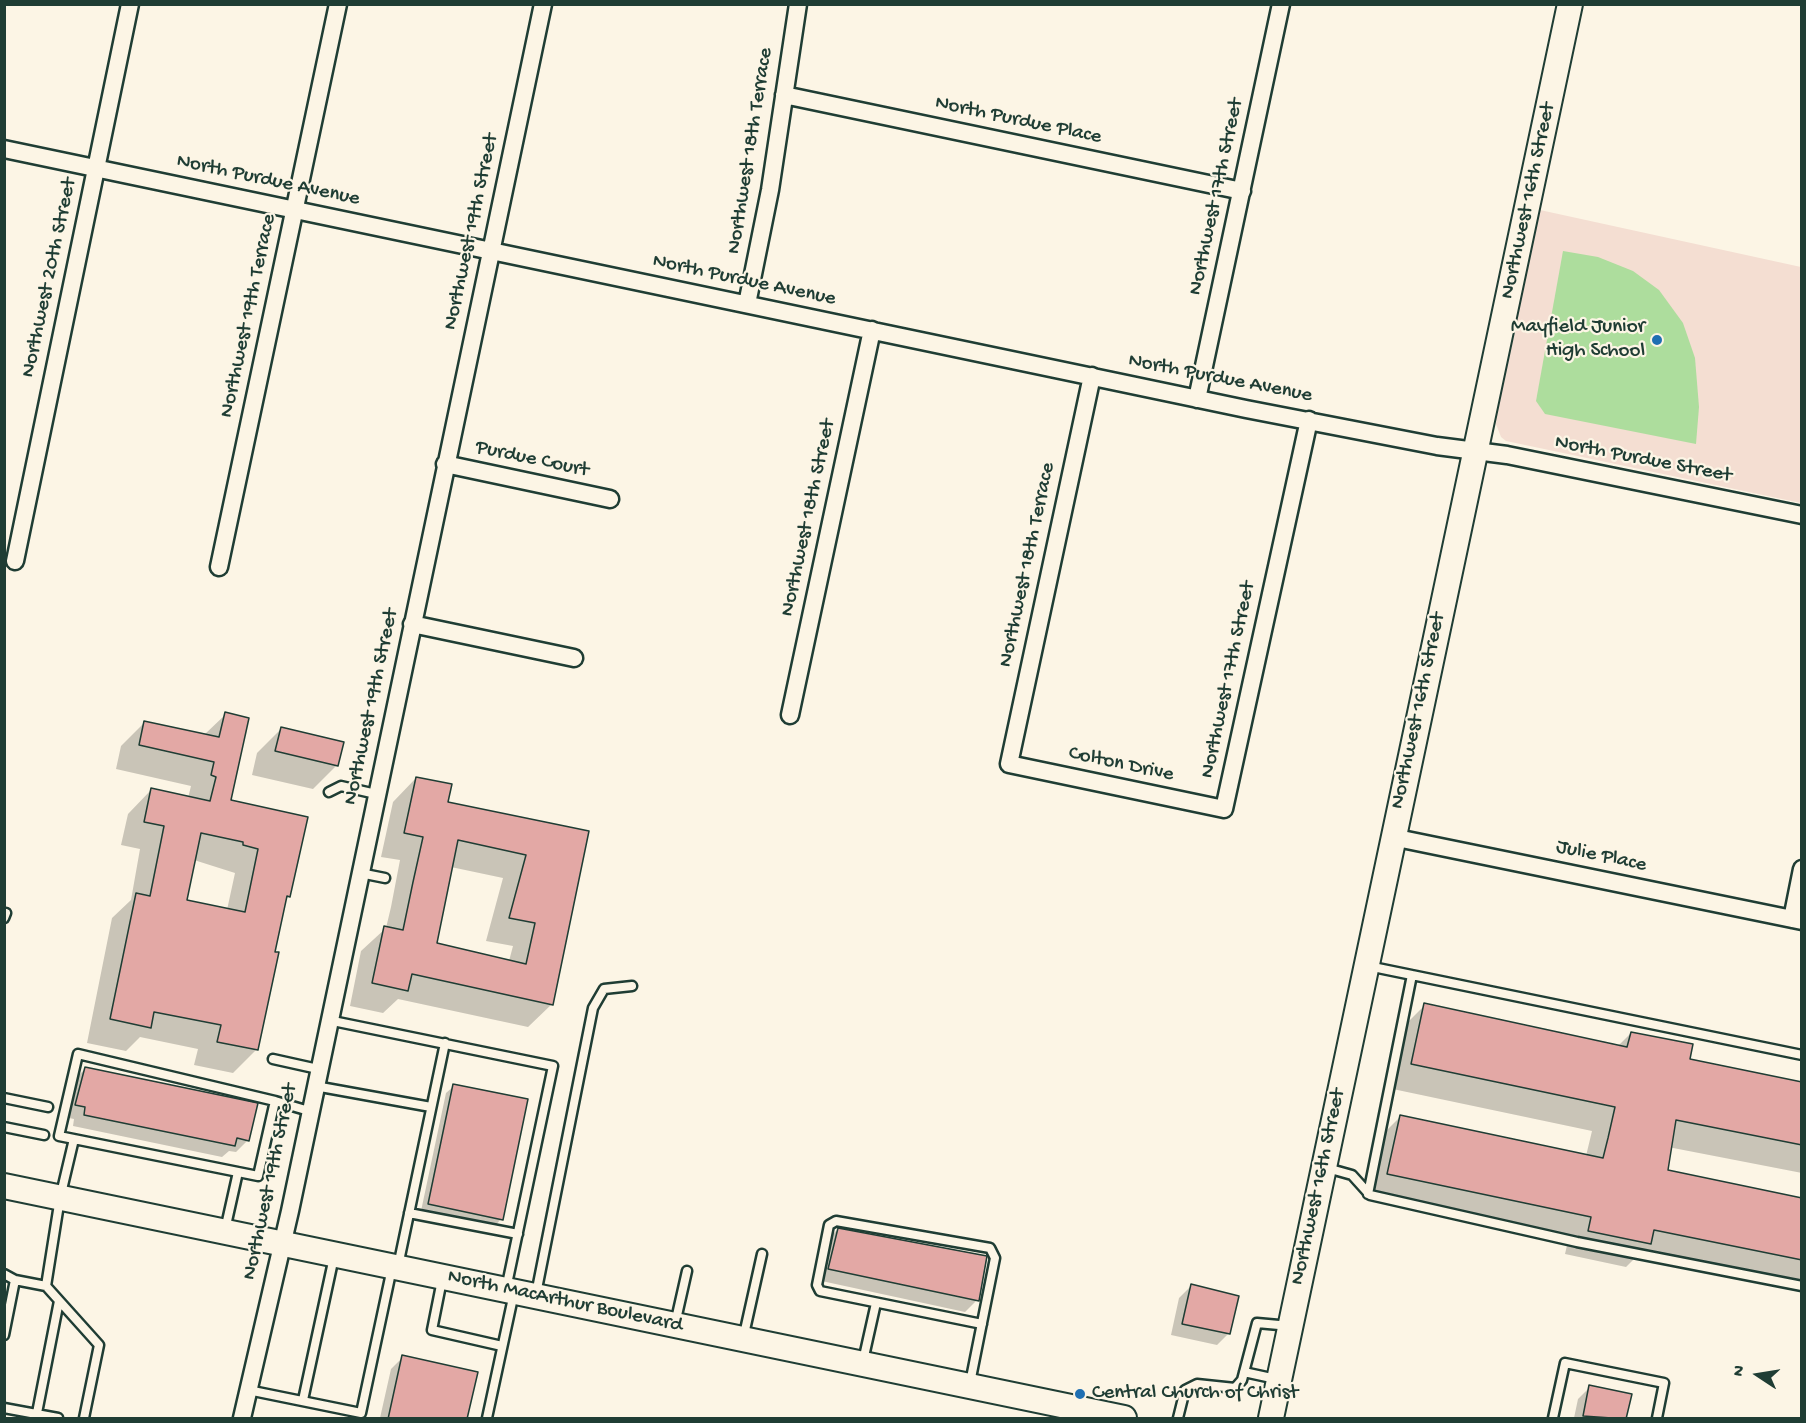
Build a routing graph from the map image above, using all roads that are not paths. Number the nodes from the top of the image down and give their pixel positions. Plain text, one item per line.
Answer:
1 (130, 4) edge
2 (338, 4) edge
3 (543, 4) edge
4 (798, 4) edge
5 (1281, 4) edge
6 (1570, 4) edge
7 (784, 95) junction
8 (4, 149) edge
9 (96, 168) junction
10 (1242, 191) junction
11 (294, 209) junction
12 (491, 250) junction
13 (747, 304) junction
14 (872, 330) junction
15 (1092, 376) junction
16 (1197, 399) junction
17 (1309, 420) junction
18 (1476, 451) junction
19 (445, 464) junction
20 (610, 499) dead end
21 (1802, 515) edge
22 (15, 561) dead end
23 (219, 567) dead end
24 (412, 624) junction
25 (574, 658) dead end
26 (789, 715) dead end
27 (1009, 764) joint
28 (329, 792) dead end
29 (376, 794) junction
30 (1224, 809) joint
31 (1392, 837) junction
32 (1802, 868) edge
33 (360, 873) junction
34 (385, 878) dead end
35 (1797, 920) edge
36 (1365, 965) junction
37 (1412, 975) junction
38 (632, 986) dead end
39 (328, 1020) junction
40 (445, 1043) junction
41 (1802, 1055) edge
42 (273, 1059) dead end
43 (318, 1069) junction
44 (315, 1086) junction
45 (4, 1098) edge
46 (275, 1101) junction
47 (48, 1107) dead end
48 (431, 1107) junction
49 (309, 1111) junction
50 (4, 1127) edge
51 (44, 1135) dead end
52 (74, 1139) junction
53 (1323, 1167) junction
54 (238, 1172) junction
55 (4, 1186) edge
56 (1368, 1194) junction
57 (60, 1198) junction
58 (409, 1213) junction
59 (225, 1231) junction
60 (518, 1234) junction
61 (282, 1243) junction
62 (335, 1254) junction
63 (762, 1254) dead end
64 (395, 1266) junction
65 (687, 1271) dead end
66 (4, 1274) edge
67 (443, 1276) junction
68 (15, 1280) junction
69 (46, 1286) junction
70 (1802, 1286) edge
71 (519, 1292) junction
72 (59, 1301) junction
73 (876, 1303) junction
74 (982, 1324) junction
75 (675, 1325) junction
76 (1290, 1326) junction
77 (4, 1335) edge
78 (743, 1339) junction
79 (502, 1346) junction
80 (862, 1364) junction
81 (1244, 1372) junction
82 (1278, 1380) junction
83 (969, 1386) junction
84 (248, 1390) junction
85 (303, 1401) junction
86 (4, 1408) edge
87 (36, 1416) edge
88 (58, 1419) edge
89 (84, 1419) edge
90 (242, 1419) edge
91 (487, 1419) edge
92 (1124, 1419) edge
93 (1178, 1419) edge
94 (1270, 1419) edge
95 (1553, 1419) edge
96 (1657, 1419) edge

1 - 9 street, Northwest 20th Street
2 - 11 street, Northwest 19th Terrace
3 - 12 street, Northwest 19th Street
4 - 7 street, Northwest 18th Terrace
5 - 10 street, Northwest 17th Street
6 - 18 street, Northwest 16th Street
7 - 10 street, North Purdue Place
7 - 13 street, Northwest 18th Terrace
8 - 9 street, North Purdue Avenue
9 - 11 street, North Purdue Avenue
9 - 22 street, Northwest 20th Street
10 - 16 street, Northwest 17th Street
11 - 12 street, North Purdue Avenue
11 - 23 street, Northwest 19th Terrace
12 - 13 street, North Purdue Avenue
12 - 19 street, Northwest 19th Street
13 - 14 street, North Purdue Avenue
14 - 15 street, North Purdue Avenue
14 - 26 street, Northwest 18th Street
15 - 16 street, North Purdue Avenue
15 - 27 street, Northwest 18th Terrace
16 - 17 street, North Purdue Avenue
17 - 18 street, North Purdue Avenue
17 - 30 street, Northwest 17th Street
18 - 21 street, North Purdue Street
18 - 31 street, Northwest 16th Street
19 - 20 street, Purdue Court
19 - 24 street, Northwest 19th Street
24 - 25 street
24 - 29 street, Northwest 19th Street
27 - 30 street, Colton Drive
28 - 29 lane
29 - 33 street, Northwest 19th Street
31 - 35 street, Julie Place
31 - 36 street, Northwest 16th Street
32 - 35 street
33 - 34 lane
33 - 39 street, Northwest 19th Street
36 - 37 lane
36 - 53 street, Northwest 16th Street
37 - 41 lane
37 - 56 lane
38 - 71 lane
39 - 40 lane
39 - 43 street, Northwest 19th Street
40 - 48 lane
40 - 60 lane
42 - 43 lane
43 - 44 street, Northwest 19th Street
44 - 48 lane
44 - 49 street, Northwest 19th Street
45 - 47 lane
46 - 49 lane
46 - 52 lane
46 - 54 lane
48 - 58 lane
49 - 61 street, Northwest 19th Street
50 - 51 lane
52 - 54 lane
52 - 57 lane
53 - 56 lane
53 - 76 street, Northwest 16th Street
54 - 59 lane
55 - 57 street, North MacArthur Boulevard
56 - 70 lane
57 - 59 street, North MacArthur Boulevard
57 - 69 lane
58 - 60 lane
58 - 64 lane
59 - 61 street, North MacArthur Boulevard
60 - 71 lane
61 - 62 street, North MacArthur Boulevard
61 - 84 street, Northwest 19th Street
62 - 64 street, North MacArthur Boulevard
62 - 85 lane
63 - 78 lane
64 - 67 street, North MacArthur Boulevard
64 - 85 lane
65 - 75 lane
66 - 68 lane
67 - 71 street, North MacArthur Boulevard
67 - 79 lane
68 - 69 lane
68 - 77 lane
69 - 72 lane
71 - 75 street, North MacArthur Boulevard
71 - 79 lane
72 - 87 lane
72 - 89 lane
73 - 74 lane
73 - 74 lane
73 - 80 lane
74 - 83 lane
75 - 78 street, North MacArthur Boulevard
76 - 81 lane
76 - 82 street, Northwest 16th Street
78 - 80 street, North MacArthur Boulevard
79 - 91 lane
80 - 83 street, North MacArthur Boulevard
81 - 82 lane
81 - 93 lane
82 - 94 street, Northwest 16th Street
83 - 92 street, North MacArthur Boulevard
84 - 85 lane
84 - 90 street, Northwest 19th Street
86 - 87 lane
87 - 88 lane
95 - 96 lane

